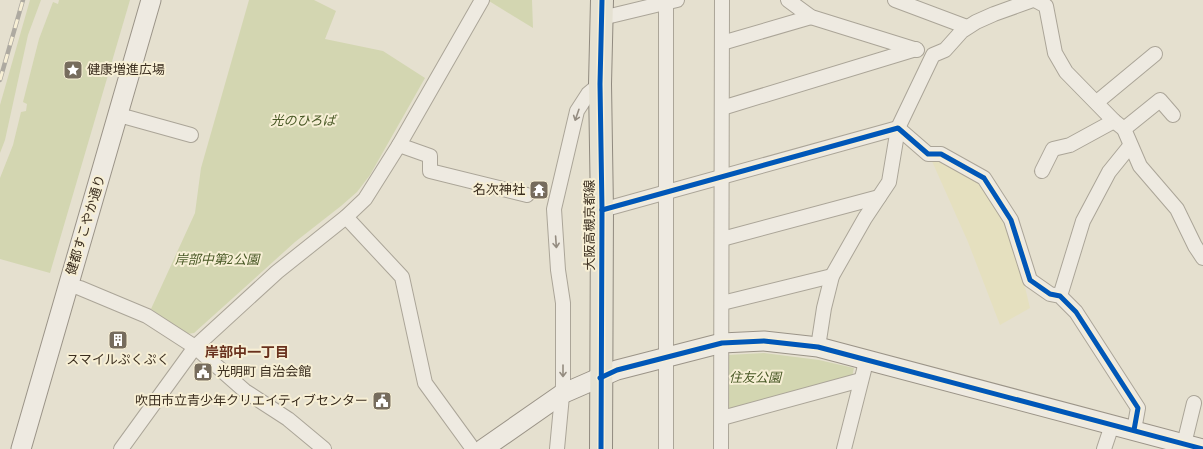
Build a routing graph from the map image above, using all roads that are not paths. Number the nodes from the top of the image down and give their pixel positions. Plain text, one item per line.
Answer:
1 (151, 0) edge
2 (482, 0) edge
3 (722, 0) edge
4 (788, 0) edge
5 (895, 0) edge
6 (672, 1) edge
7 (1042, 2) edge
8 (602, 9) edge
9 (811, 17) junction
10 (967, 27) junction
11 (722, 43) junction
12 (916, 49) junction
13 (1155, 54) dead end
14 (933, 55) junction
15 (600, 84) junction
16 (1097, 102) junction
17 (722, 108) junction
18 (1173, 114) dead end
19 (119, 115) junction
20 (1119, 125) junction
21 (898, 128) junction
22 (190, 135) dead end
23 (399, 145) junction
24 (1130, 146) junction
25 (1042, 171) dead end
26 (721, 177) junction
27 (667, 191) junction
28 (527, 195) dead end
29 (879, 197) junction
30 (602, 210) junction
31 (346, 218) junction
32 (722, 238) junction
33 (1203, 258) edge
34 (832, 276) junction
35 (68, 285) junction
36 (1060, 296) junction
37 (722, 303) junction
38 (722, 343) junction
39 (195, 347) junction
40 (818, 347) junction
41 (666, 358) junction
42 (865, 360) junction
43 (600, 378) junction
44 (861, 380) junction
45 (562, 394) junction
46 (1194, 403) dead end
47 (722, 418) junction
48 (1112, 425) junction
49 (1134, 430) junction
50 (1184, 444) junction
51 (841, 448) edge
52 (21, 449) edge
53 (121, 449) edge
54 (324, 449) edge
55 (473, 449) edge
56 (483, 449) edge
57 (557, 449) edge
58 (600, 449) edge
59 (666, 449) edge
60 (721, 449) edge
61 (1104, 449) edge
62 (1203, 449) edge

1 - 19 street, 健都すこやか通り
2 - 23 street
3 - 11 street
4 - 9 street
5 - 10 street
6 - 8 street
6 - 27 street
7 - 10 street
7 - 16 street
8 - 15 main road, 大阪高槻京都線
9 - 11 street
9 - 12 street
10 - 14 street
11 - 17 street
12 - 14 street
12 - 17 street
13 - 16 street
14 - 21 street
15 - 30 main road, 大阪高槻京都線
15 -> 45 street
16 - 20 street
17 - 26 street
18 - 20 street
19 - 22 street
19 - 35 street, 健都すこやか通り
20 - 24 street
20 - 25 street
21 - 26 street
21 - 29 street
21 - 36 street
23 - 28 street
23 - 31 street
24 - 33 street
24 - 36 street
26 - 27 street
26 - 32 street
27 - 30 street
27 - 41 street
29 - 32 street
29 - 34 street
30 - 43 main road, 大阪高槻京都線
31 - 39 street
31 - 55 street
32 - 37 street
34 - 37 street
34 - 40 street
35 - 39 street
35 - 52 street, 健都すこやか通り
36 - 49 street
37 - 38 street
38 - 40 street
38 - 41 street
38 - 47 street
39 - 53 street
39 - 54 street
40 - 42 street
41 - 43 street
41 - 59 street
42 - 44 street
42 - 48 street
43 - 45 street
43 - 58 main road, 大阪高槻京都線
44 - 47 street
44 - 51 street
45 - 56 street
45 - 57 street
46 - 50 street
47 - 60 street
48 - 49 street
48 - 61 street
49 - 50 street
50 - 62 street

